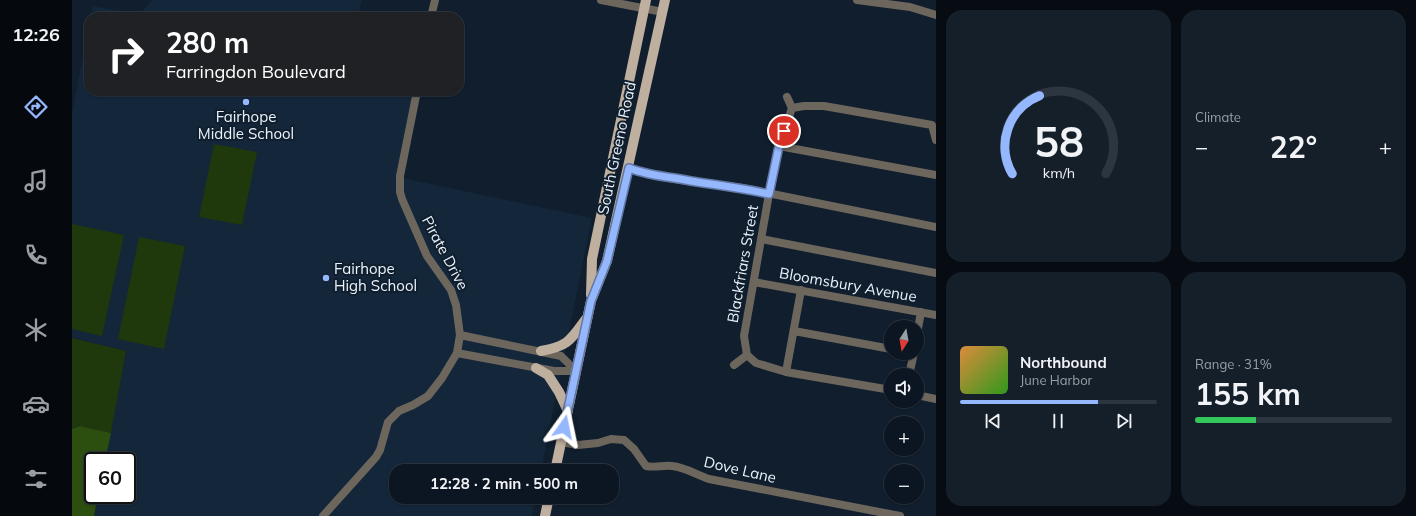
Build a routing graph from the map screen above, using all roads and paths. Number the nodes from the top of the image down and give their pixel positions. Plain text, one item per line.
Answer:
1 (435, 0) edge
2 (601, 0) edge
3 (665, 0) edge
4 (857, 0) edge
5 (645, 4) edge
6 (432, 12) edge
7 (663, 12) junction
8 (936, 15) edge
9 (416, 96) edge
10 (787, 97) dead end
11 (792, 108) junction
12 (936, 140) edge
13 (779, 146) junction
14 (629, 168) junction
15 (936, 175) edge
16 (769, 194) junction
17 (936, 226) edge
18 (761, 239) junction
19 (936, 273) edge
20 (754, 282) junction
21 (801, 290) junction
22 (591, 301) junction
23 (921, 312) junction
24 (936, 315) edge
25 (588, 316) junction
26 (920, 320) edge
27 (794, 331) junction
28 (460, 335) junction
29 (884, 348) edge
30 (541, 351) junction
31 (457, 353) junction
32 (747, 355) junction
33 (734, 365) dead end
34 (536, 368) junction
35 (576, 371) junction
36 (786, 372) junction
37 (884, 389) edge
38 (924, 396) edge
39 (936, 399) edge
40 (568, 411) junction
41 (561, 442) junction
42 (556, 464) edge
43 (548, 504) edge
44 (323, 516) edge
45 (545, 516) edge
46 (900, 516) edge

1 - 6 street
2 - 5 street
3 - 7 main road, South Greeno Road
4 - 8 street
5 - 7 street
5 - 22 main road, South Greeno Road
7 - 14 main road, South Greeno Road
9 - 28 street, Pirate Drive
10 - 11 street
11 - 12 street
11 - 13 street, Blackfriars Street
13 - 15 street
13 - 16 street, Blackfriars Street
14 - 16 street
14 - 22 main road, South Greeno Road
16 - 17 street
16 - 18 street, Blackfriars Street
18 - 19 street
18 - 20 street, Blackfriars Street
20 - 21 street, Bloomsbury Avenue
20 - 32 street, Blackfriars Street
21 - 23 street, Bloomsbury Avenue
21 - 27 street
22 - 25 main road, South Greeno Road
23 - 24 street, Bloomsbury Avenue
23 - 26 street
25 - 30 main road
25 - 35 main road, South Greeno Road
27 - 29 street
27 - 36 street
28 - 30 street
28 - 31 street, Pirate Drive
30 - 35 street
31 - 34 street
31 - 44 street, Pirate Drive
32 - 33 street
32 - 36 street
34 - 35 street
34 - 40 main road
35 - 40 main road, South Greeno Road
36 - 37 street
38 - 39 street
40 - 41 main road, South Greeno Road
41 - 42 main road, South Greeno Road
41 - 46 street, Dove Lane
43 - 45 main road

